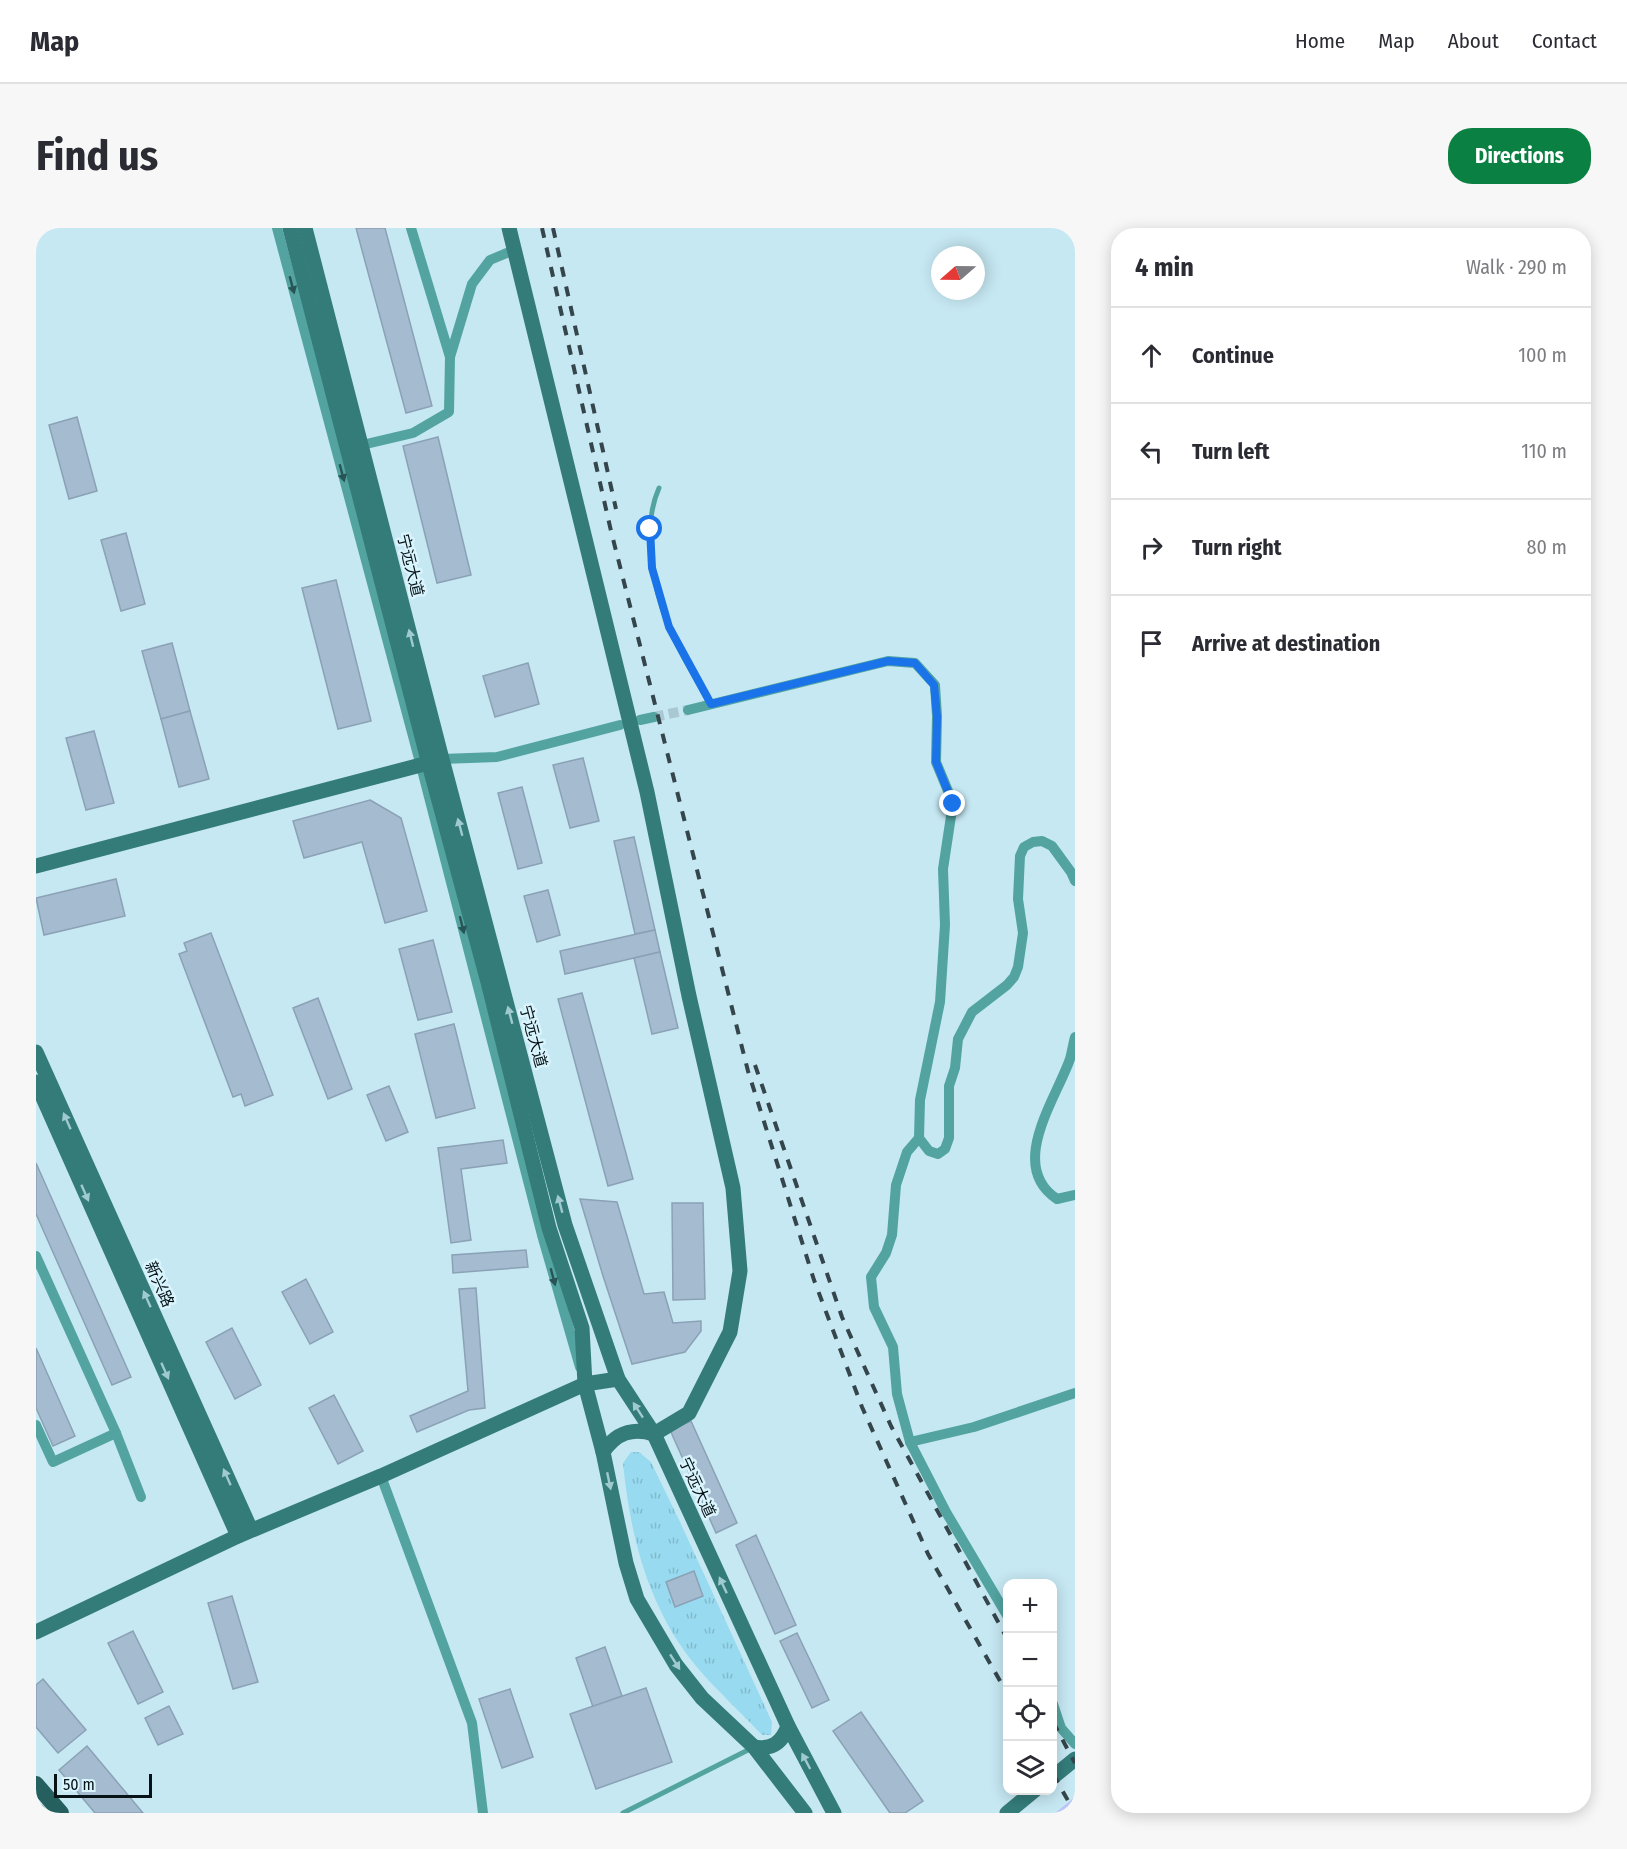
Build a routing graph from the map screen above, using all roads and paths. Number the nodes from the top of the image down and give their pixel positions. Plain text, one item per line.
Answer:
1 (277, 228) edge
2 (290, 228) edge
3 (305, 228) edge
4 (411, 228) edge
5 (508, 228) edge
6 (514, 250) junction
7 (450, 357) junction
8 (362, 445) junction
9 (659, 488) dead end
10 (711, 704) junction
11 (688, 710) tunnel mouth
12 (654, 717) tunnel mouth
13 (640, 720) dead end
14 (620, 725) dead end
15 (430, 763) junction
16 (36, 866) edge
17 (1075, 881) edge
18 (1075, 1037) edge
19 (36, 1052) edge
20 (36, 1082) edge
21 (919, 1138) junction
22 (1075, 1195) edge
23 (36, 1256) edge
24 (618, 1379) junction
25 (585, 1384) junction
26 (1075, 1393) edge
27 (36, 1425) edge
28 (116, 1433) junction
29 (654, 1434) junction
30 (910, 1442) junction
31 (603, 1452) junction
32 (381, 1476) junction
33 (141, 1497) dead end
34 (245, 1533) junction
35 (1003, 1609) edge
36 (36, 1632) edge
37 (1057, 1716) edge
38 (788, 1726) junction
39 (1075, 1744) edge
40 (754, 1748) junction
41 (1075, 1759) edge
42 (1057, 1774) edge
43 (36, 1784) edge
44 (1030, 1795) edge
45 (61, 1813) edge
46 (483, 1813) edge
47 (623, 1813) edge
48 (805, 1813) edge
49 (834, 1813) edge
50 (1007, 1813) edge

1 -> 15 street, 宁远大道
2 - 15 main road, 宁远大道
3 - 8 main road, 宁远大道
4 - 7 street
5 - 6 main road
6 - 7 street
6 - 29 main road
7 - 8 street
15 -> 8 main road, 宁远大道
9 - 10 lane
10 - 11 street
10 - 21 street
12 - 13 street
14 - 15 street
15 - 16 main road
24 -> 15 main road, 宁远大道
15 -> 25 main road, 宁远大道
17 - 21 street
18 - 22 street
34 -> 19 main road, 新兴路
20 -> 34 main road, 新兴路
21 - 30 street
23 - 28 street
24 - 25 main road
29 -> 24 main road, 宁远大道
25 - 31 main road, 宁远大道
25 - 32 main road
26 - 30 street
27 - 28 street
28 - 33 street
29 - 31 main road
38 -> 29 main road, 宁远大道
30 - 35 street
31 -> 40 main road, 宁远大道
32 - 34 main road
32 - 46 street
34 - 36 main road
37 - 39 street
38 - 40 main road
49 -> 38 main road, 宁远大道
40 - 47 lane
40 - 48 main road, 宁远大道
41 - 42 main road
43 - 45 main road
44 - 50 main road

